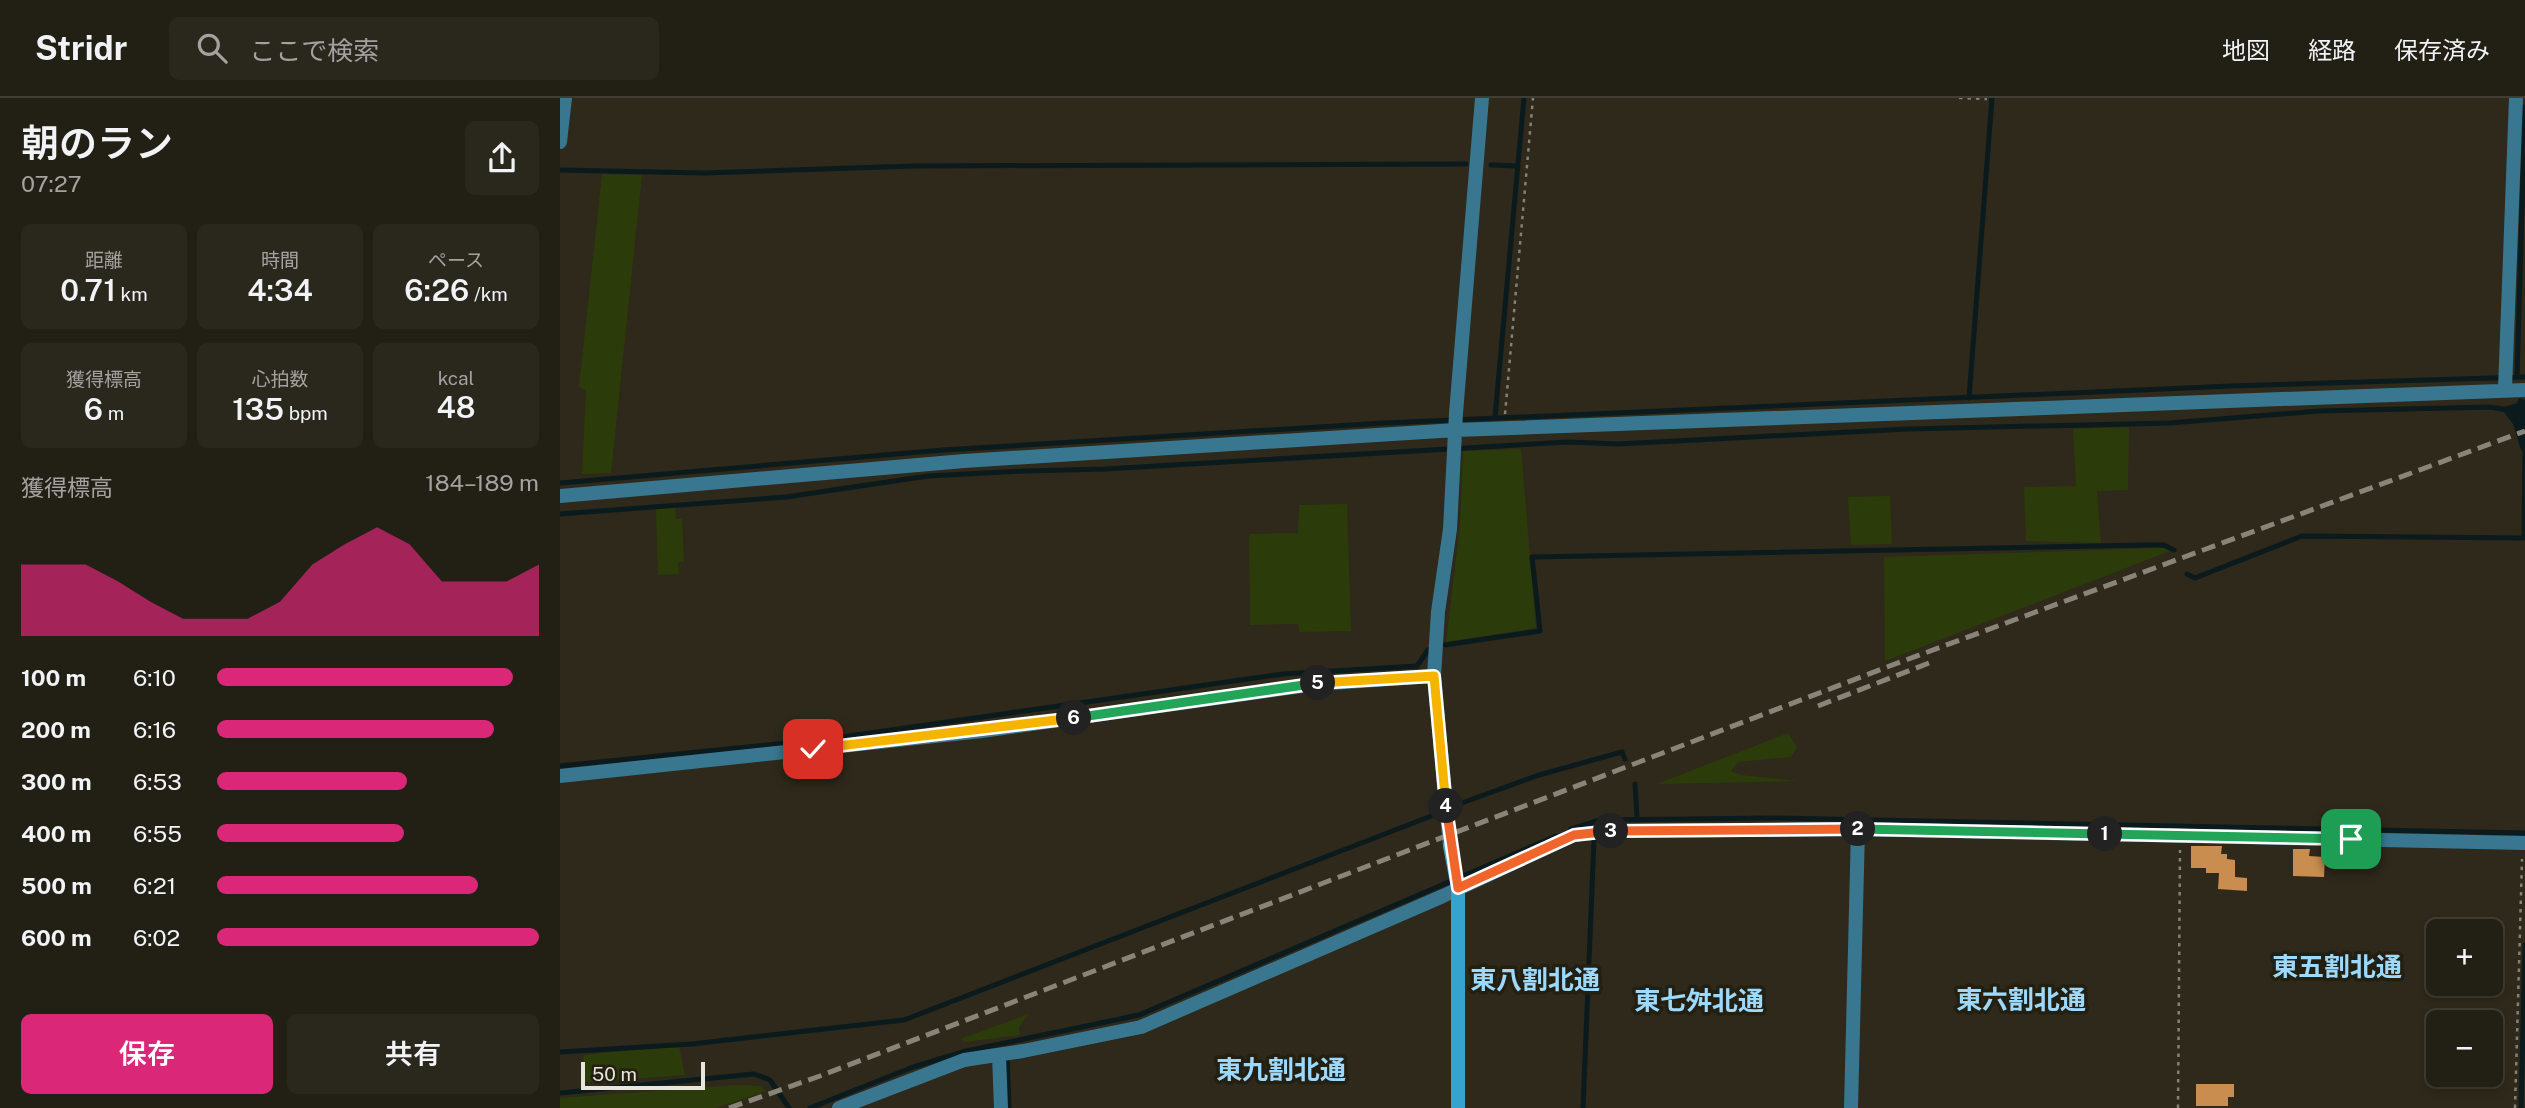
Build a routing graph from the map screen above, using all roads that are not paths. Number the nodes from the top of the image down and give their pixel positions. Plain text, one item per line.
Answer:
1 (565, 98) edge
2 (1482, 98) edge
3 (2516, 98) edge
4 (560, 142) edge
5 (2506, 381) junction
6 (2525, 390) edge
7 (1456, 432) junction
8 (560, 496) edge
9 (1434, 676) junction
10 (560, 776) edge
11 (1858, 829) junction
12 (2524, 843) edge
13 (1457, 881) junction
14 (1005, 1054) junction
15 (839, 1108) edge
16 (1001, 1108) edge
17 (1458, 1108) edge
18 (1851, 1108) edge

1 - 4 street
2 - 7 street
3 - 5 street
5 - 6 street
5 - 7 street
7 - 8 street
7 - 9 street
9 - 10 street
9 - 13 street
11 - 12 street
11 - 13 street
11 - 18 street
13 - 14 street
13 - 17 street
14 - 15 street
14 - 16 street

